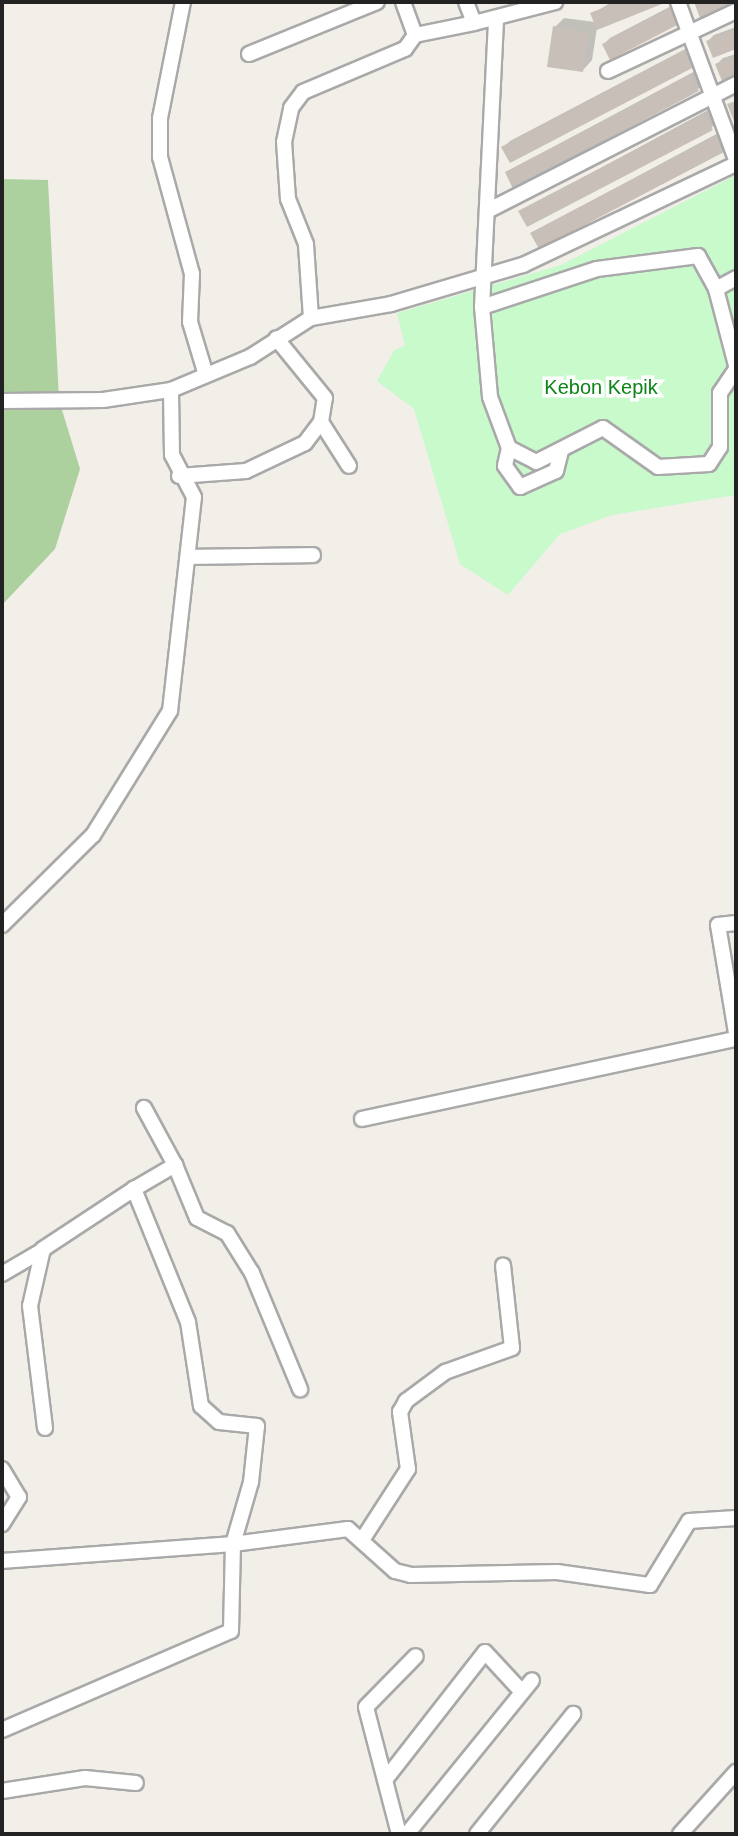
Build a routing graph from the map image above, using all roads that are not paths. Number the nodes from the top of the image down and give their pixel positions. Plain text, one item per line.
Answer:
1 (183, 2) edge
2 (377, 2) edge
3 (403, 2) edge
4 (466, 2) edge
5 (555, 2) edge
6 (678, 2) edge
7 (534, 6) edge
8 (736, 11) edge
9 (496, 21) junction
10 (474, 23) junction
11 (687, 29) junction
12 (415, 35) junction
13 (249, 54) dead end
14 (608, 71) dead end
15 (736, 84) edge
16 (711, 94) junction
17 (736, 162) edge
18 (489, 210) junction
19 (486, 275) junction
20 (736, 278) edge
21 (716, 289) junction
22 (482, 307) junction
23 (311, 318) junction
24 (276, 338) junction
25 (736, 367) edge
26 (205, 372) junction
27 (171, 390) junction
28 (2, 401) edge
29 (321, 422) junction
30 (509, 448) junction
31 (561, 451) junction
32 (349, 466) dead end
33 (179, 476) junction
34 (313, 555) dead end
35 (192, 557) junction
36 (736, 923) edge
37 (2, 925) edge
38 (736, 1033) edge
39 (736, 1039) edge
40 (144, 1108) dead end
41 (362, 1119) dead end
42 (175, 1165) junction
43 (134, 1189) junction
44 (43, 1249) junction
45 (503, 1265) dead end
46 (2, 1274) edge
47 (300, 1389) dead end
48 (45, 1428) dead end
49 (2, 1469) edge
50 (735, 1517) edge
51 (2, 1524) edge
52 (364, 1537) junction
53 (233, 1544) junction
54 (2, 1561) edge
55 (416, 1656) dead end
56 (573, 1714) dead end
57 (2, 1730) edge
58 (736, 1772) edge
59 (385, 1780) junction
60 (136, 1783) dead end
61 (2, 1791) edge
62 (399, 1834) edge
63 (407, 1834) edge
64 (477, 1834) edge
65 (680, 1834) edge

1 - 26 street
2 - 13 street
3 - 12 street
4 - 10 street
5 - 7 street
6 - 11 street
7 - 9 street
8 - 11 street
9 - 10 street
9 - 18 street
10 - 12 street
11 - 14 street
11 - 16 street
12 - 23 street
15 - 16 street
16 - 17 street
16 - 18 street
17 - 19 street
18 - 19 street
19 - 22 street
19 - 23 street
20 - 21 street
21 - 22 street
21 - 25 street
22 - 30 street
23 - 24 street
24 - 26 street
24 - 29 street
25 - 31 street
26 - 27 street
27 - 28 street
27 - 33 street
29 - 32 street
29 - 33 street
30 - 31 street
30 - 31 street
33 - 35 street
34 - 35 street
35 - 37 street
36 - 38 street
39 - 41 street
40 - 42 street
42 - 43 street
42 - 47 street
43 - 44 street
43 - 53 street
44 - 46 street
44 - 48 street
45 - 52 street
49 - 51 street
50 - 52 street
52 - 53 street
53 - 54 street
53 - 57 street
55 - 59 street
56 - 64 street
58 - 65 street
59 - 62 street
59 - 63 street
60 - 61 street

